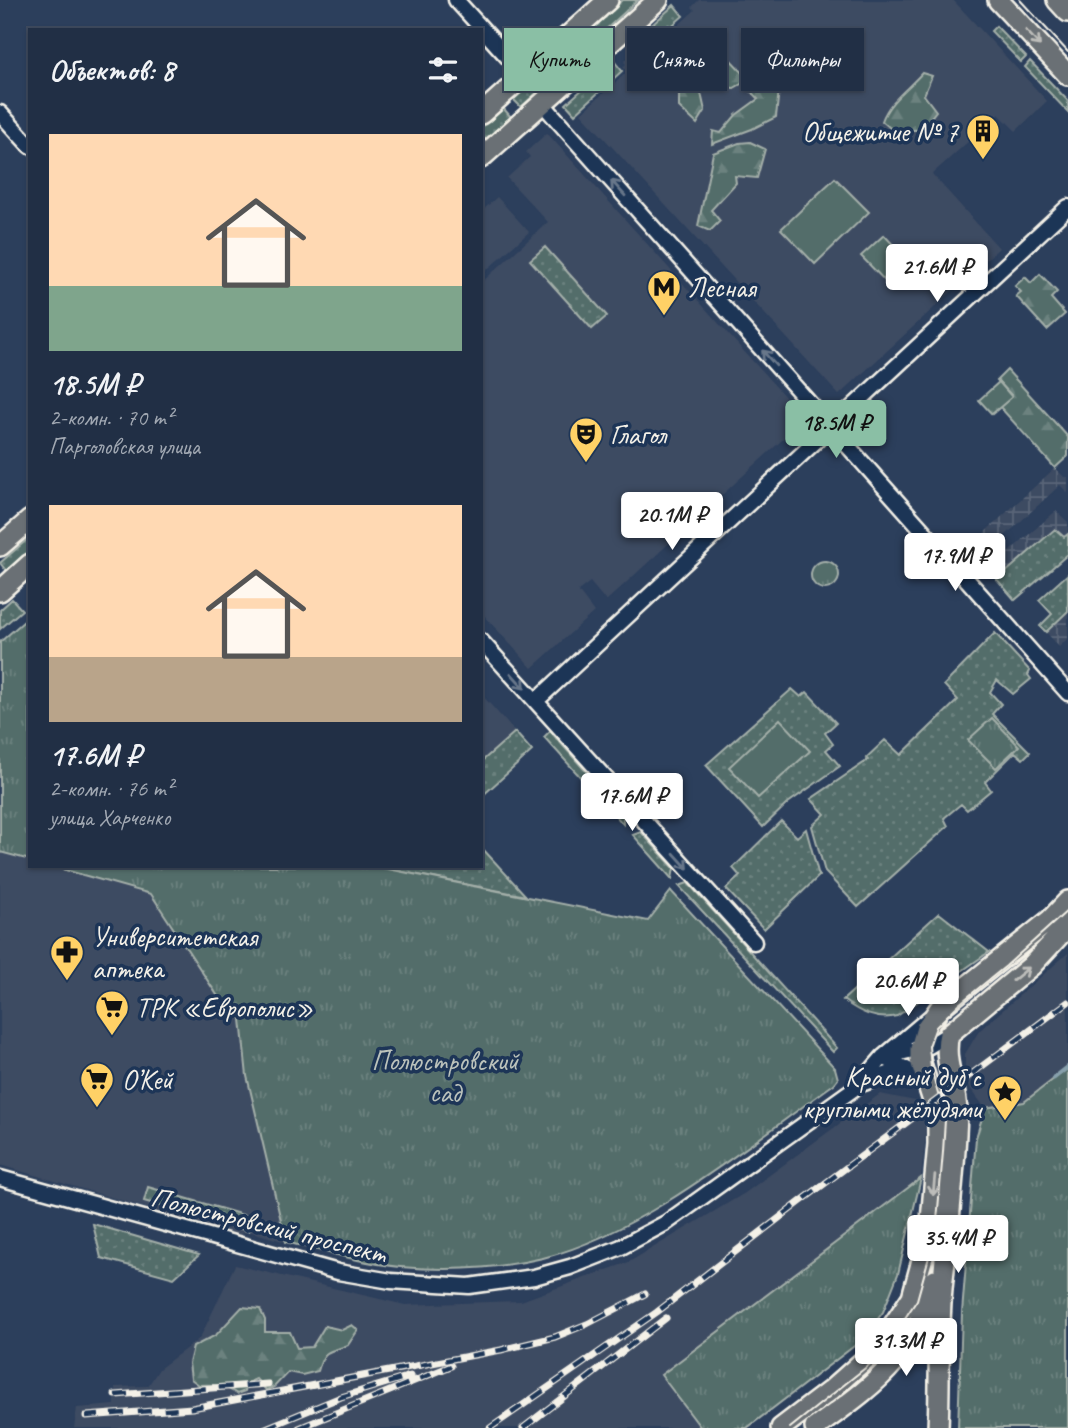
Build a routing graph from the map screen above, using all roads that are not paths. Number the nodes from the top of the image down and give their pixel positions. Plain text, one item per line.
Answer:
1 (456, 0) edge
2 (608, 0) edge
3 (658, 0) edge
4 (998, 0) edge
5 (1056, 0) edge
6 (1068, 12) edge
7 (481, 28) edge
8 (577, 28) edge
9 (483, 30) edge
10 (504, 53) edge
11 (1068, 75) edge
12 (506, 91) edge
13 (542, 103) junction
14 (483, 112) edge
15 (0, 113) edge
16 (28, 144) edge
17 (483, 156) edge
18 (1068, 207) edge
19 (831, 427) junction
20 (28, 522) edge
21 (0, 547) edge
22 (28, 566) edge
23 (0, 591) edge
24 (483, 643) edge
25 (1068, 693) edge
26 (536, 701) junction
27 (1068, 901) edge
28 (1068, 926) edge
29 (754, 942) dead end
30 (940, 1008) junction
31 (949, 1034) junction
32 (920, 1049) junction
33 (883, 1058) junction
34 (904, 1068) junction
35 (859, 1085) junction
36 (932, 1095) junction
37 (0, 1178) edge
38 (939, 1233) junction
39 (780, 1428) edge
40 (815, 1428) edge
41 (938, 1428) edge

1 - 7 street
2 - 8 main road
3 - 13 main road
4 -> 11 main road
5 - 6 main road
9 - 10 street
12 - 14 main road
13 - 17 main road
19 -> 13 street
15 - 16 street
18 - 19 street
19 - 25 street
19 - 26 street
20 - 21 main road
22 - 23 main road
24 -> 26 street
26 -> 29 street
27 - 30 main road
31 -> 28 main road
30 - 32 main road
30 - 33 street, Полюстровский проспект
31 - 32 street
31 - 38 main road
32 - 33 street
32 - 36 main road
33 - 34 street
33 - 35 street, Полюстровский проспект
34 - 35 street
34 - 36 street
35 - 37 street, Полюстровский проспект
36 -> 38 main road
38 - 39 main road
38 - 40 main road
38 - 41 main road

